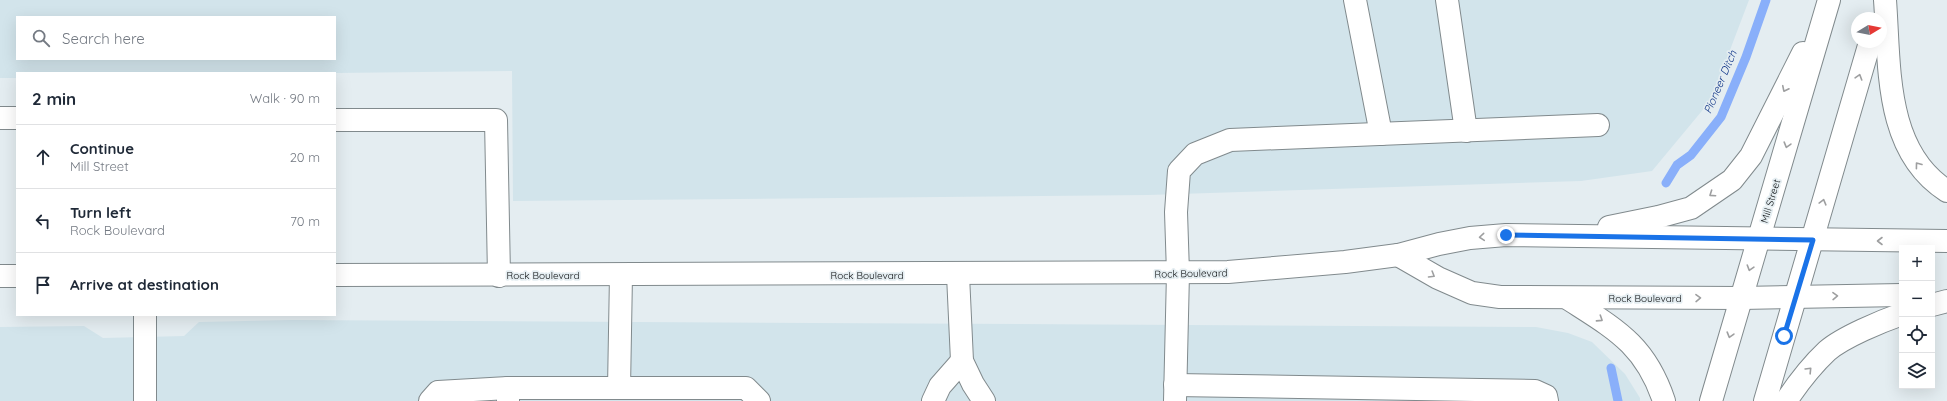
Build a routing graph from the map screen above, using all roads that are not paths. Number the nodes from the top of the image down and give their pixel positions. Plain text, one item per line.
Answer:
1 (1355, 0) edge
2 (1447, 0) edge
3 (1880, 0) edge
4 (1885, 0) edge
5 (1828, 2) edge
6 (1878, 12) edge
7 (1868, 48) edge
8 (0, 118) edge
9 (16, 118) edge
10 (336, 120) edge
11 (1598, 125) dead end
12 (1466, 131) junction
13 (1381, 134) junction
14 (1947, 191) edge
15 (1563, 236) junction
16 (1759, 238) junction
17 (1813, 240) junction
18 (1947, 241) edge
19 (1398, 255) junction
20 (1178, 273) junction
21 (621, 275) junction
22 (958, 275) junction
23 (0, 276) edge
24 (16, 276) edge
25 (336, 276) edge
26 (499, 276) junction
27 (1935, 294) edge
28 (1947, 294) edge
29 (1899, 295) edge
30 (1796, 297) junction
31 (1567, 298) junction
32 (1741, 298) junction
33 (1947, 300) edge
34 (1935, 304) edge
35 (1899, 315) edge
36 (145, 316) edge
37 (962, 361) junction
38 (619, 388) junction
39 (1175, 393) edge
40 (595, 394) edge
41 (672, 394) edge
42 (1260, 394) edge
43 (1349, 394) edge
44 (508, 395) edge
45 (145, 401) edge
46 (430, 401) edge
47 (759, 401) edge
48 (932, 401) edge
49 (984, 401) edge
50 (1547, 401) edge
51 (1664, 401) edge
52 (1711, 401) edge
53 (1764, 401) edge
54 (1786, 401) edge

1 - 13 main road
2 - 12 main road
3 - 6 main road
14 -> 4 main road
5 -> 15 main road
5 -> 16 main road, Mill Street
17 -> 7 main road
8 - 9 main road
10 - 26 main road
11 - 12 main road
12 - 13 main road
13 - 20 main road
15 - 16 main road, Rock Boulevard
15 -> 19 main road, Rock Boulevard
16 - 17 main road, Rock Boulevard
16 -> 32 main road, Mill Street
18 -> 17 main road, Rock Boulevard
17 - 30 main road
19 - 20 main road, Rock Boulevard
19 -> 31 main road, Rock Boulevard
20 - 22 main road, Rock Boulevard
20 - 39 main road
21 - 22 main road, Rock Boulevard
21 - 26 main road, Rock Boulevard
21 - 38 main road
22 - 37 main road
23 - 24 main road
25 - 26 main road, Rock Boulevard
27 - 28 main road
30 -> 29 main road, Rock Boulevard
30 - 32 main road, Rock Boulevard
30 - 53 main road
31 -> 32 main road, Rock Boulevard
31 -> 51 main road
32 -> 52 main road, Mill Street
33 - 34 main road
54 -> 35 main road
36 - 45 main road
37 - 48 main road
37 - 49 main road
38 - 40 main road
38 - 41 main road
39 - 42 main road
40 - 44 main road
41 - 47 main road
42 - 43 main road
43 - 50 main road
44 - 46 main road

